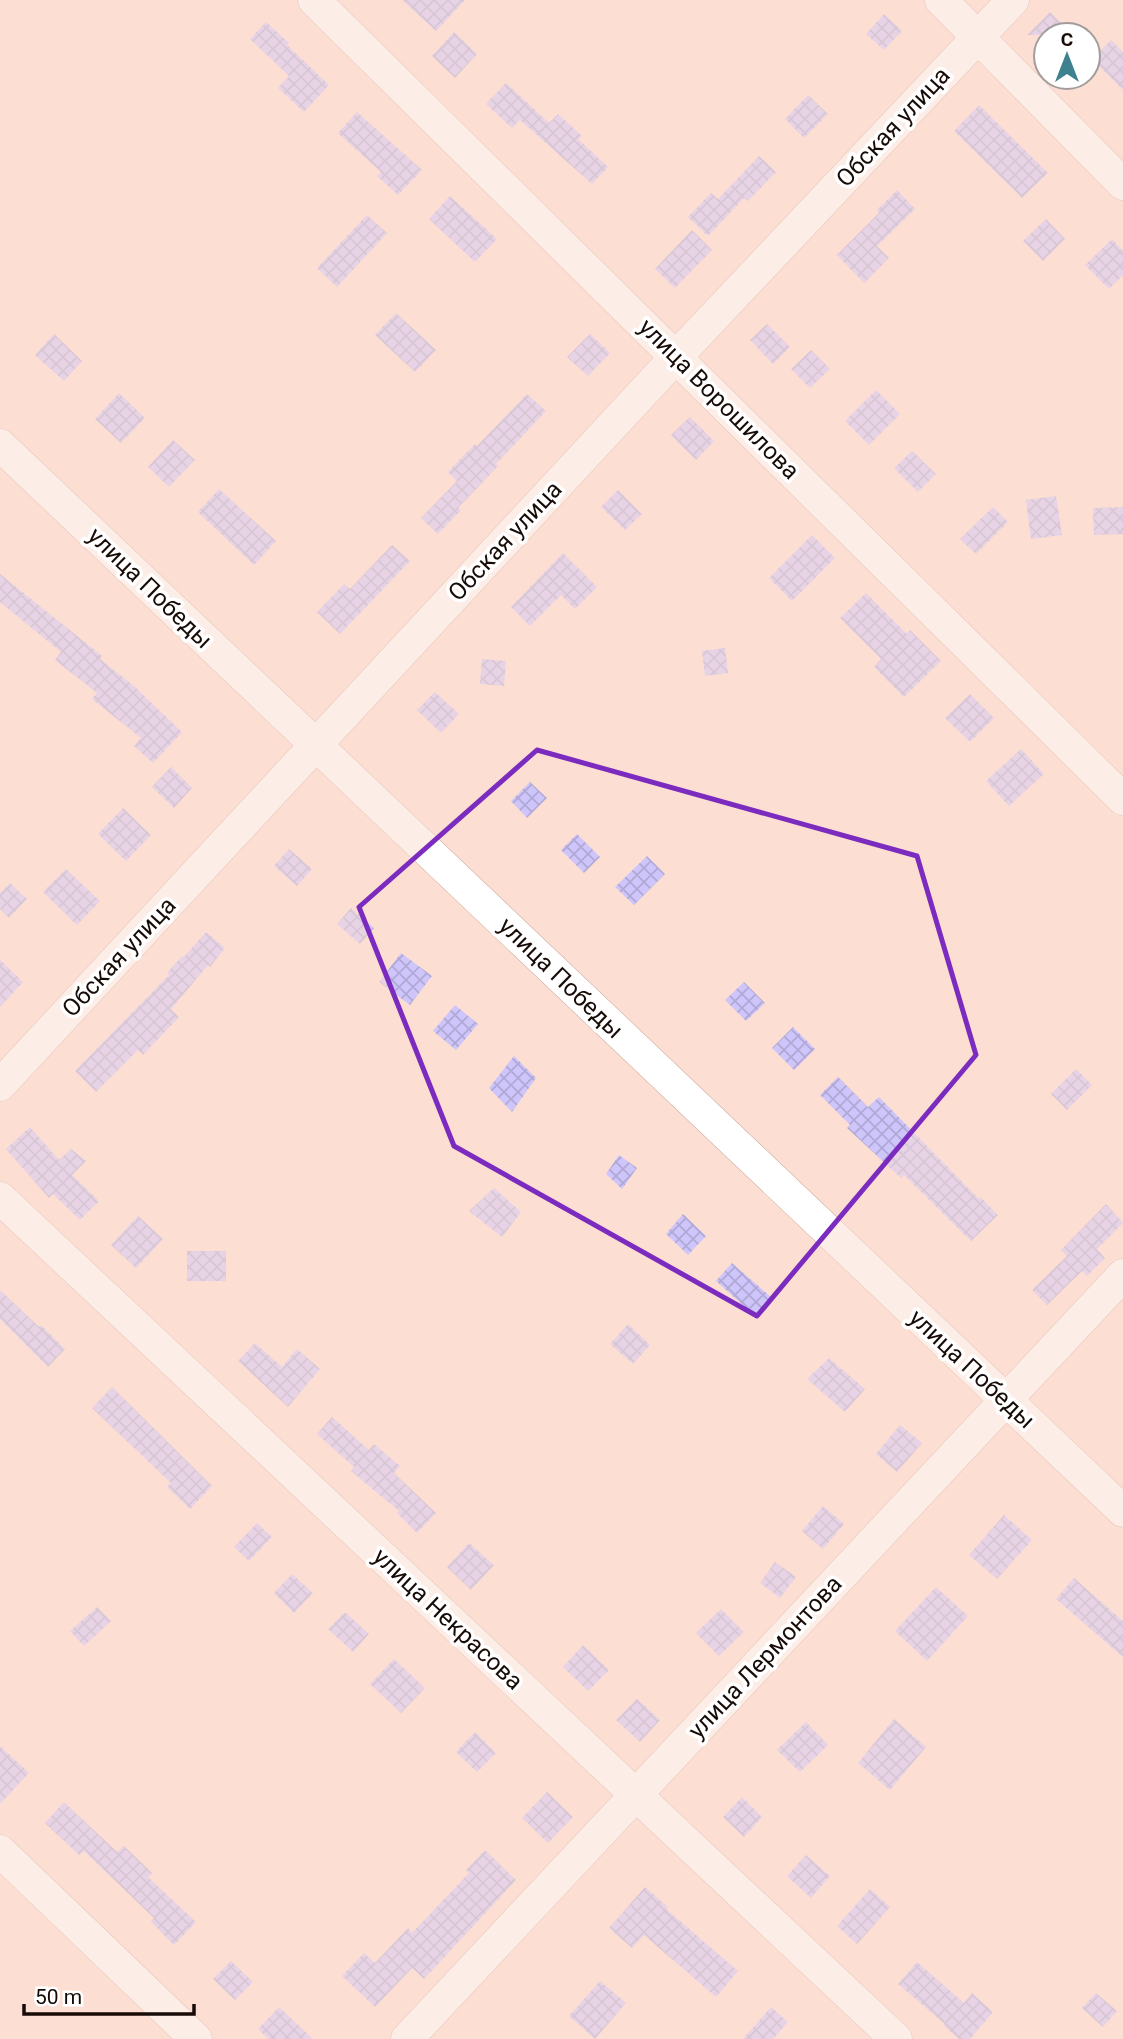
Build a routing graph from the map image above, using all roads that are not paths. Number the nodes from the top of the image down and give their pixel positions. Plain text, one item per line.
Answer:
1 (314, 0) edge
2 (941, 0) edge
3 (1013, 0) edge
4 (978, 37) junction
5 (1123, 184) edge
6 (676, 357) junction
7 (0, 445) edge
8 (316, 745) junction
9 (1123, 799) edge
10 (0, 1085) edge
11 (0, 1198) edge
12 (1123, 1275) edge
13 (1005, 1401) junction
14 (1123, 1511) edge
15 (636, 1795) junction
16 (0, 1851) edge
17 (196, 2039) edge
18 (407, 2039) edge
19 (896, 2039) edge

1 - 6 street, улица Ворошилова
2 - 4 street
3 - 4 street, Обская улица
4 - 5 street
4 - 6 street, Обская улица
6 - 8 street, Обская улица
6 - 9 street, улица Ворошилова
7 - 8 street, улица Победы
8 - 10 street, Обская улица
8 - 13 street, улица Победы
11 - 15 street, улица Некрасова
12 - 13 street, улица Лермонтова
13 - 14 street, улица Победы
13 - 15 street, улица Лермонтова
15 - 18 street, улица Лермонтова
15 - 19 street, улица Некрасова
16 - 17 street

